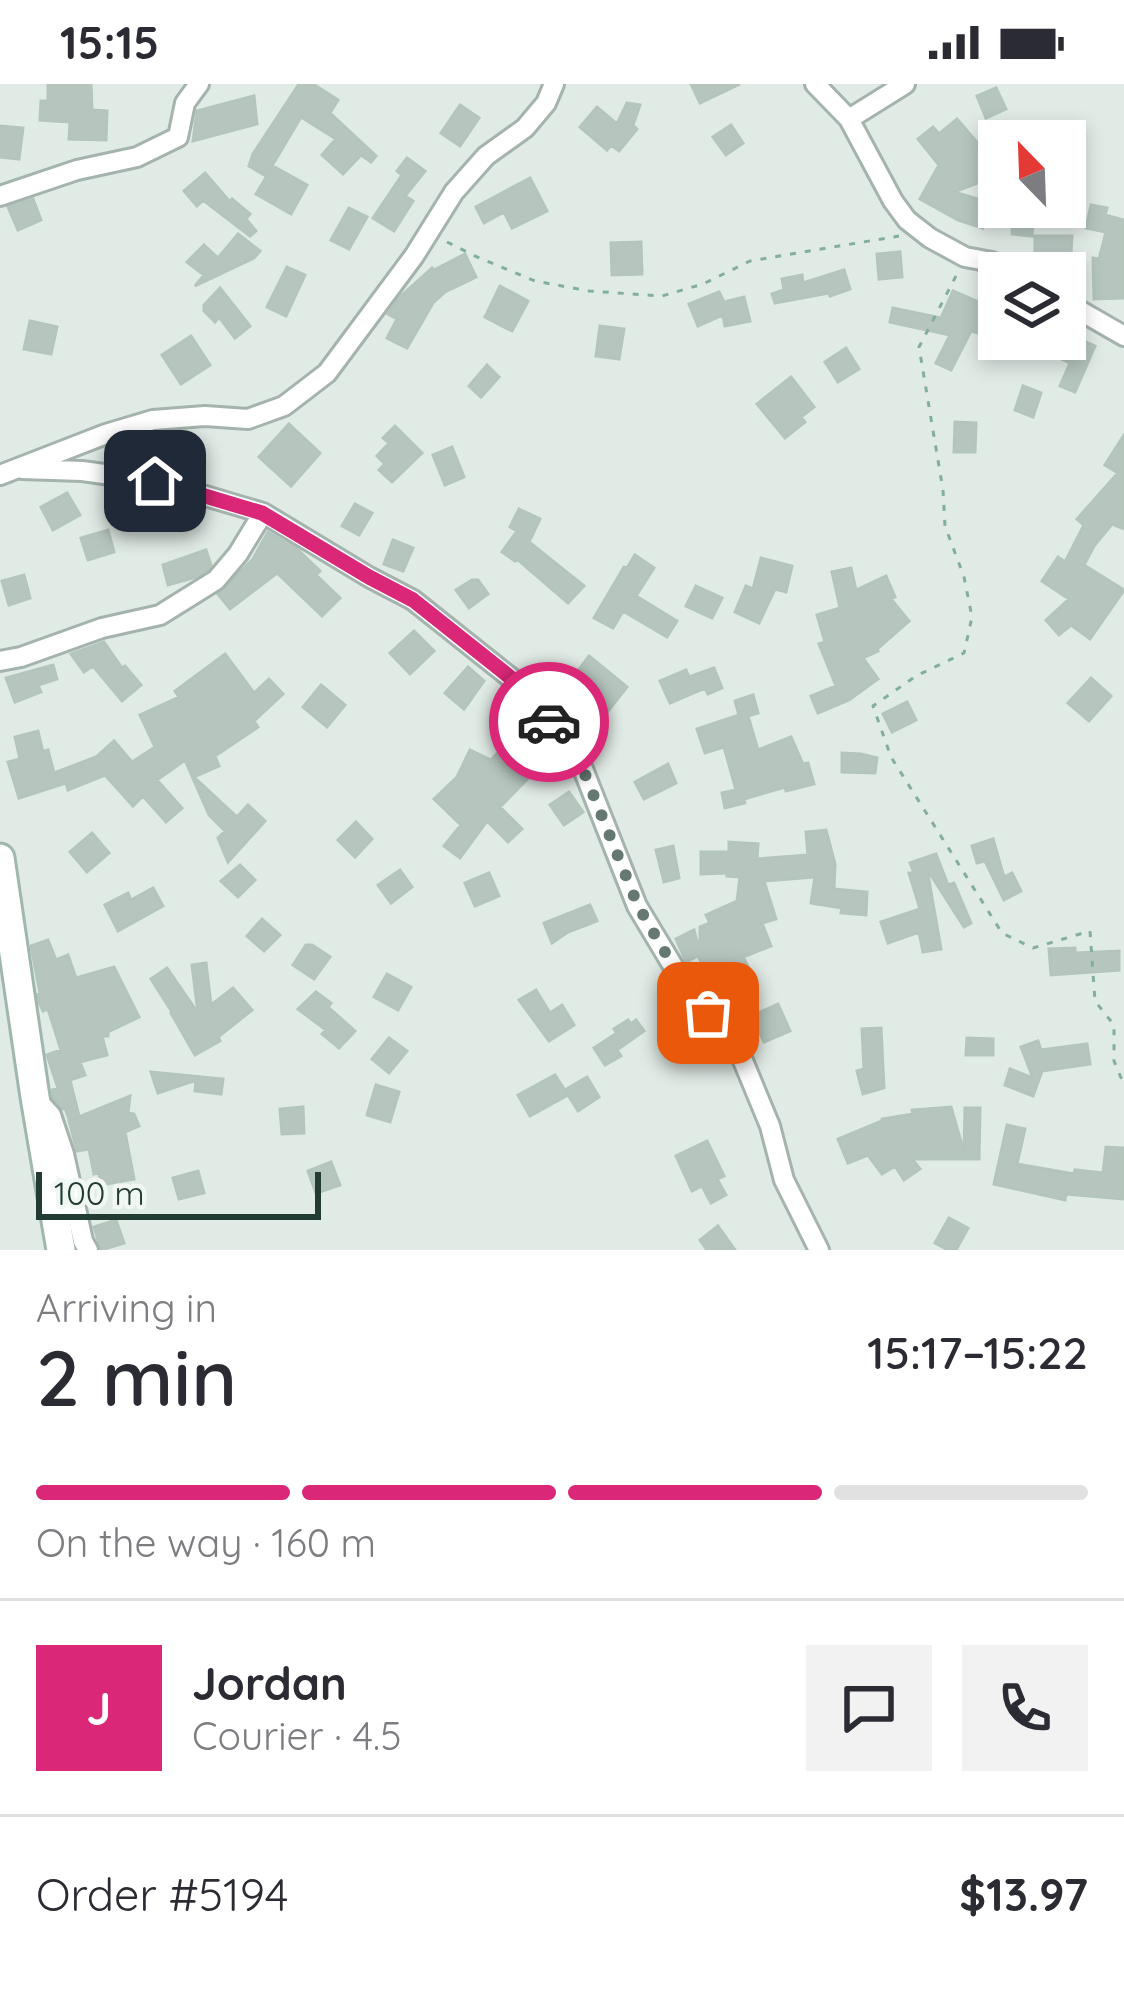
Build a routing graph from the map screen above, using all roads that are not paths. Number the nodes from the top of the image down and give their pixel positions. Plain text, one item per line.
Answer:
1 (199, 84) edge
2 (554, 84) edge
3 (815, 84) edge
4 (904, 84) edge
5 (849, 118) junction
6 (0, 196) edge
7 (978, 259) edge
8 (1086, 314) edge
9 (1124, 337) edge
10 (22, 469) junction
11 (0, 475) edge
12 (262, 513) junction
13 (0, 661) edge
14 (0, 858) edge
15 (34, 1097) junction
16 (61, 1250) edge
17 (88, 1250) edge
18 (819, 1250) edge

1 - 6 street
2 - 10 street
3 - 5 street
4 - 5 street
5 - 7 street
8 - 9 street
10 - 11 street
10 - 12 street
12 - 13 street
12 - 18 street
14 - 15 street
15 - 16 street
15 - 17 street

